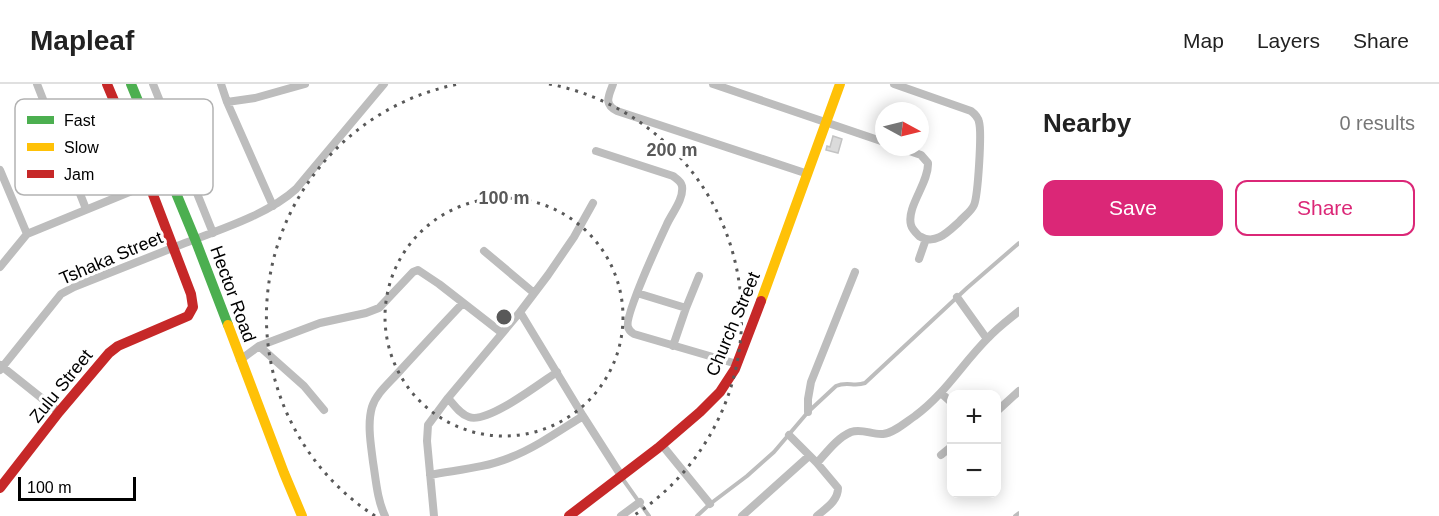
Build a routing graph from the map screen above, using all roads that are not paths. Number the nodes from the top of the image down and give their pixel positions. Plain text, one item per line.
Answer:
1 (37, 84) edge
2 (107, 84) edge
3 (130, 84) edge
4 (153, 84) edge
5 (221, 84) edge
6 (305, 84) edge
7 (384, 84) edge
8 (613, 84) edge
9 (713, 84) edge
10 (840, 84) edge
11 (894, 84) edge
12 (295, 86) edge
13 (43, 99) edge
14 (113, 99) edge
15 (136, 99) edge
16 (159, 99) edge
17 (227, 102) junction
18 (826, 122) junction
19 (875, 139) edge
20 (596, 151) dead end
21 (922, 156) edge
22 (0, 170) edge
23 (808, 174) junction
24 (81, 195) edge
25 (121, 195) edge
26 (153, 195) edge
27 (177, 195) edge
28 (198, 195) edge
29 (593, 203) dead end
30 (273, 206) junction
31 (86, 209) junction
32 (213, 233) junction
33 (27, 234) junction
34 (195, 239) junction
35 (926, 239) junction
36 (1019, 243) edge
37 (172, 248) junction
38 (484, 251) dead end
39 (919, 259) dead end
40 (0, 267) edge
41 (855, 272) dead end
42 (699, 276) dead end
43 (534, 293) junction
44 (637, 293) junction
45 (957, 297) junction
46 (463, 303) junction
47 (686, 308) junction
48 (1019, 311) edge
49 (520, 312) junction
50 (502, 333) junction
51 (987, 339) junction
52 (259, 346) junction
53 (673, 346) junction
54 (240, 360) junction
55 (737, 364) junction
56 (1, 367) edge
57 (556, 372) junction
58 (1019, 391) edge
59 (941, 393) junction
60 (448, 398) junction
61 (947, 399) edge
62 (1001, 407) edge
63 (324, 410) dead end
64 (59, 412) junction
65 (808, 412) junction
66 (583, 416) junction
67 (789, 435) junction
68 (662, 445) junction
69 (947, 450) edge
70 (941, 455) dead end
71 (809, 456) junction
72 (817, 463) junction
73 (430, 475) junction
74 (622, 477) junction
75 (0, 488) edge
76 (640, 502) junction
77 (710, 504) junction
78 (1019, 513) edge
79 (302, 516) edge
80 (385, 516) edge
81 (434, 516) edge
82 (569, 516) edge
83 (621, 516) edge
84 (649, 516) edge
85 (697, 516) edge
86 (742, 516) edge
87 (817, 516) edge
88 (1015, 516) edge

1 - 13 street
2 - 14 street
3 - 15 street, Hector Road
4 - 16 street, Hector Road
5 - 17 street
6 - 12 street
7 - 30 street, Tshaka Street
8 - 23 street
9 - 18 street
10 - 18 street, Church Street
11 - 35 street
12 - 17 street
17 - 30 street
18 - 19 street
18 - 23 street, Church Street
20 - 44 street
21 - 35 street
22 - 33 street
23 - 55 street, Church Street
24 - 31 street
25 - 31 street
26 - 37 street
27 - 34 street, Hector Road
28 - 32 street, Hector Road
29 - 43 street
30 - 32 street, Tshaka Street
31 - 33 street
32 - 34 street, Tshaka Street
33 - 40 street
34 - 37 street, Tshaka Street
34 - 54 street, Hector Road
35 - 39 street
36 - 45 lane
37 - 56 street, Tshaka Street
37 - 64 street, Zulu Street
38 - 43 street
41 - 65 street
42 - 47 street
43 - 49 street
44 - 47 street
44 - 53 street
45 - 51 street
45 - 65 lane
46 - 50 street
46 - 52 street
46 - 80 street
47 - 53 street
48 - 51 street
49 - 50 street
49 - 57 street
50 - 60 street
51 - 59 street
52 - 54 street
52 - 63 street
53 - 55 street
54 - 79 street, Hector Road
55 - 68 street, Church Street
56 - 64 street
57 - 60 street
57 - 66 street
58 - 62 street
59 - 61 street
59 - 72 street
60 - 73 street
64 - 75 street, Zulu Street
65 - 67 lane
66 - 73 street
66 - 74 street
67 - 71 street
67 - 77 lane
68 - 74 street, Church Street
68 - 77 street
69 - 70 street
71 - 72 street
71 - 86 street
72 - 87 street
73 - 81 street
74 - 76 lane
74 - 82 street, Church Street
76 - 83 street
76 - 84 lane
77 - 85 lane
78 - 88 lane

